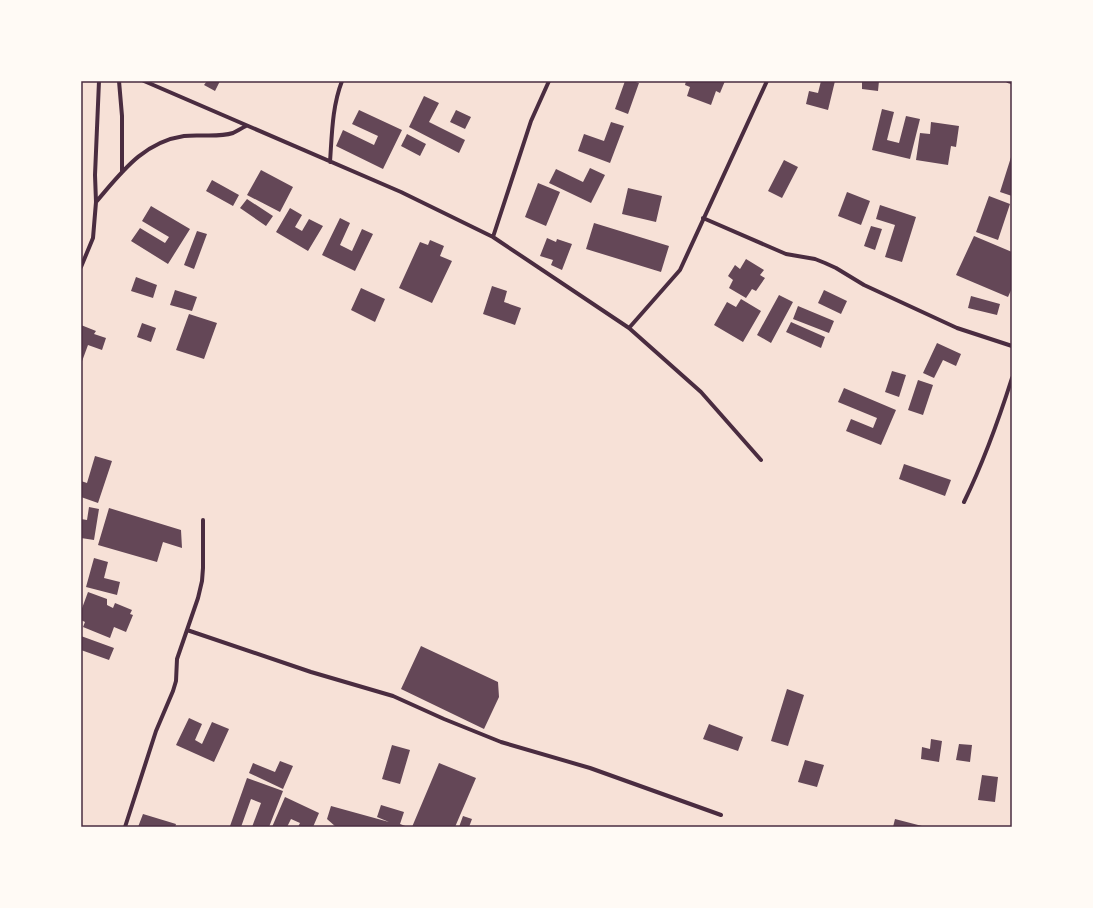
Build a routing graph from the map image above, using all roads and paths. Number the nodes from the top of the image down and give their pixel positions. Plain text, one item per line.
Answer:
1 (99, 81) edge
2 (119, 81) edge
3 (144, 81) edge
4 (342, 81) edge
5 (549, 81) edge
6 (767, 81) edge
7 (1008, 81) edge
8 (1012, 82) edge
9 (246, 126) junction
10 (330, 162) junction
11 (122, 172) junction
12 (96, 202) junction
13 (703, 218) junction
14 (494, 237) junction
15 (81, 267) edge
16 (629, 328) junction
17 (1012, 346) edge
18 (1012, 378) edge
19 (761, 460) dead end
20 (964, 502) dead end
21 (203, 520) dead end
22 (187, 630) junction
23 (721, 815) dead end
24 (125, 827) edge

1 - 12 street
2 - 11 street
3 - 9 street
4 - 10 street
5 - 14 street
6 - 13 street
7 - 8 street
9 - 10 street
9 - 11 street
10 - 14 street
11 - 12 street
12 - 15 street
13 - 16 street
13 - 17 street
14 - 16 street
16 - 19 street
18 - 20 street
21 - 22 street
22 - 23 street
22 - 24 street

